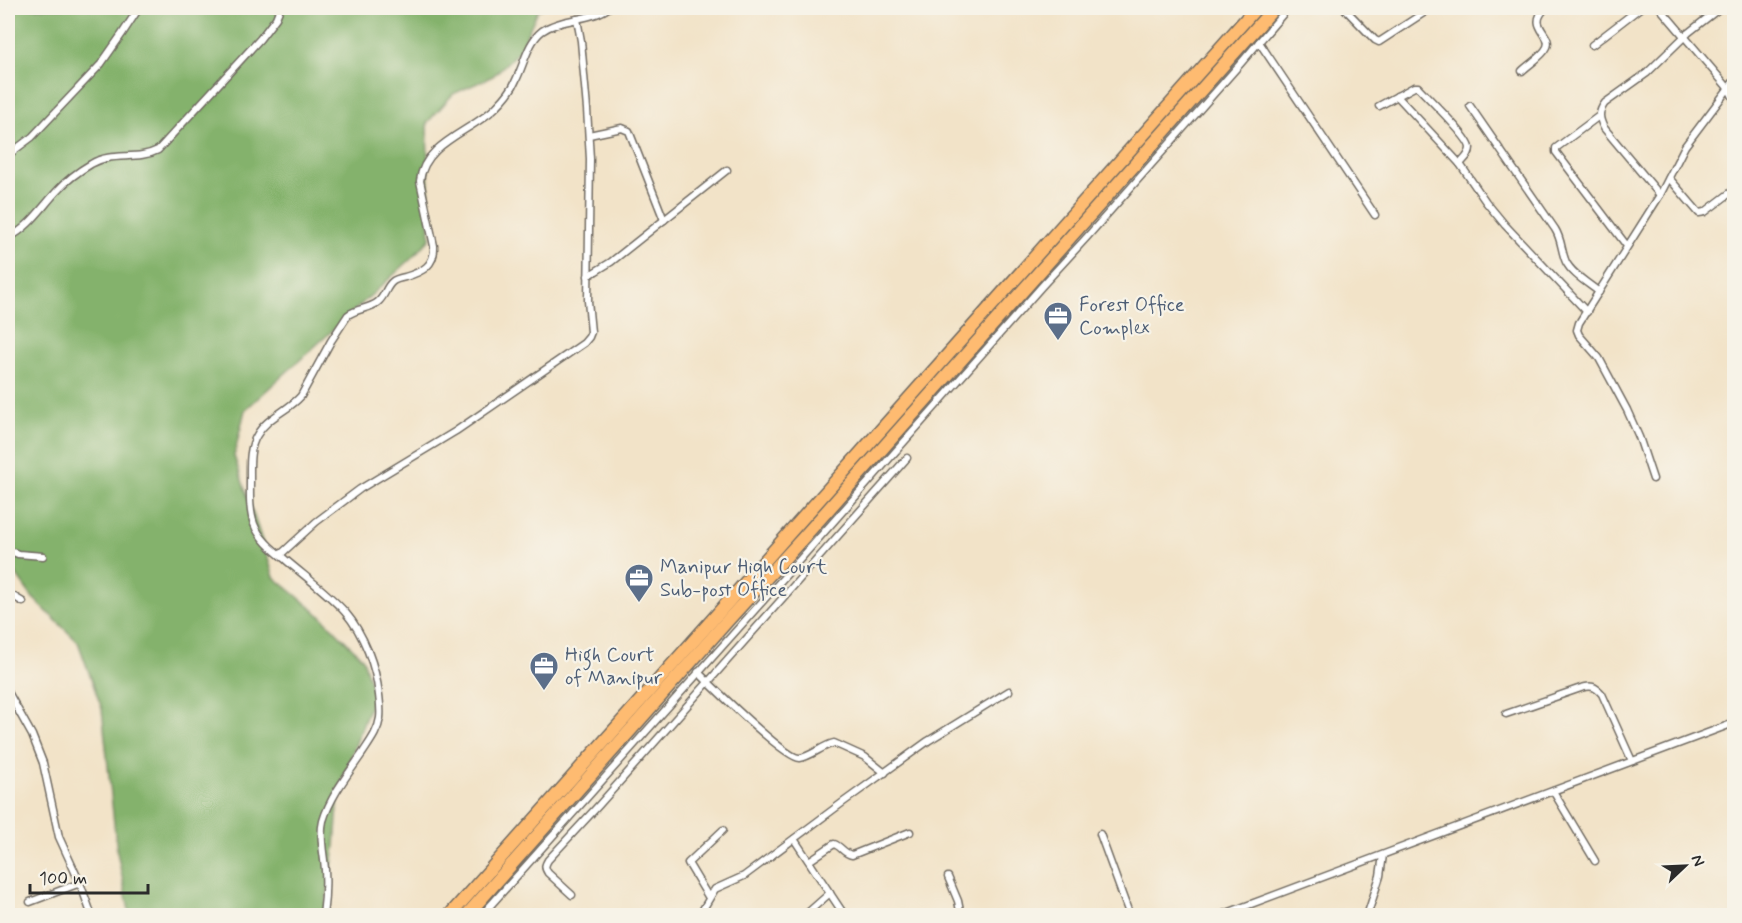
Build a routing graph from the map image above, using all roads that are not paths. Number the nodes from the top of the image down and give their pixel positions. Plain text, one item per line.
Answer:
1 (139, 8) edge
2 (280, 8) edge
3 (608, 8) edge
4 (1256, 8) edge
5 (1274, 8) edge
6 (1288, 8) edge
7 (1344, 8) edge
8 (1429, 8) edge
9 (1546, 8) edge
10 (1640, 8) edge
11 (1660, 8) edge
12 (1720, 8) edge
13 (577, 19) junction
14 (1684, 37) junction
15 (1259, 42) junction
16 (1592, 45) dead end
17 (1522, 71) dead end
18 (1734, 81) edge
19 (1729, 89) junction
20 (1397, 96) junction
21 (1734, 99) edge
22 (1379, 106) dead end
23 (1470, 106) dead end
24 (1599, 116) junction
25 (589, 135) junction
26 (8, 155) edge
27 (1460, 164) junction
28 (728, 170) dead end
29 (1669, 178) junction
30 (1734, 190) edge
31 (1660, 195) junction
32 (1375, 214) dead end
33 (664, 220) junction
34 (8, 238) edge
35 (1628, 246) junction
36 (588, 276) junction
37 (1599, 292) junction
38 (1587, 312) junction
39 (907, 458) dead end
40 (1653, 479) dead end
41 (8, 550) edge
42 (280, 555) junction
43 (43, 556) dead end
44 (8, 593) edge
45 (23, 602) dead end
46 (698, 672) junction
47 (708, 682) junction
48 (1009, 691) dead end
49 (8, 692) edge
50 (1506, 714) dead end
51 (1734, 723) edge
52 (1632, 761) junction
53 (885, 773) junction
54 (1554, 791) junction
55 (723, 830) dead end
56 (910, 832) dead end
57 (1100, 834) dead end
58 (794, 839) junction
59 (1383, 855) junction
60 (809, 861) junction
61 (1594, 861) dead end
62 (948, 877) dead end
63 (80, 883) junction
64 (830, 893) junction
65 (572, 895) dead end
66 (709, 898) junction
67 (30, 902) dead end
68 (93, 915) edge
69 (322, 915) edge
70 (449, 915) edge
71 (466, 915) edge
72 (481, 915) edge
73 (699, 915) edge
74 (804, 915) edge
75 (845, 915) edge
76 (961, 915) edge
77 (1130, 915) edge
78 (1219, 915) edge
79 (1367, 915) edge

1 - 26 street
2 - 34 street
3 - 13 street
4 - 70 highway
5 - 71 highway
6 - 15 street
7 - 8 street
9 - 17 street
10 - 16 street
11 - 14 street
12 - 14 street
13 - 25 street
13 - 42 street
14 - 19 street
14 - 24 street
15 - 32 street
15 - 46 street
18 - 19 street
19 - 21 street
19 - 29 street
20 - 22 street
20 - 27 street
20 - 27 street
23 - 37 street
24 - 31 street
24 - 35 street
25 - 33 street
25 - 36 street
27 - 38 street
28 - 33 street
29 - 30 street
29 - 31 street
31 - 35 street
33 - 36 street
35 - 37 street
36 - 42 street
37 - 38 street
38 - 40 street
39 - 47 street
41 - 43 street
42 - 69 street
44 - 45 street
46 - 47 street
46 - 72 street
47 - 53 street
47 - 65 street
48 - 53 street
49 - 63 street
50 - 52 street
51 - 52 street
52 - 54 street
53 - 58 street
54 - 59 street
54 - 61 street
55 - 66 street
56 - 60 street
57 - 77 street
58 - 60 street
58 - 66 street
59 - 78 street
59 - 79 street
60 - 64 street
62 - 76 street
63 - 67 street
63 - 68 street
64 - 74 street
64 - 75 street
66 - 73 street

